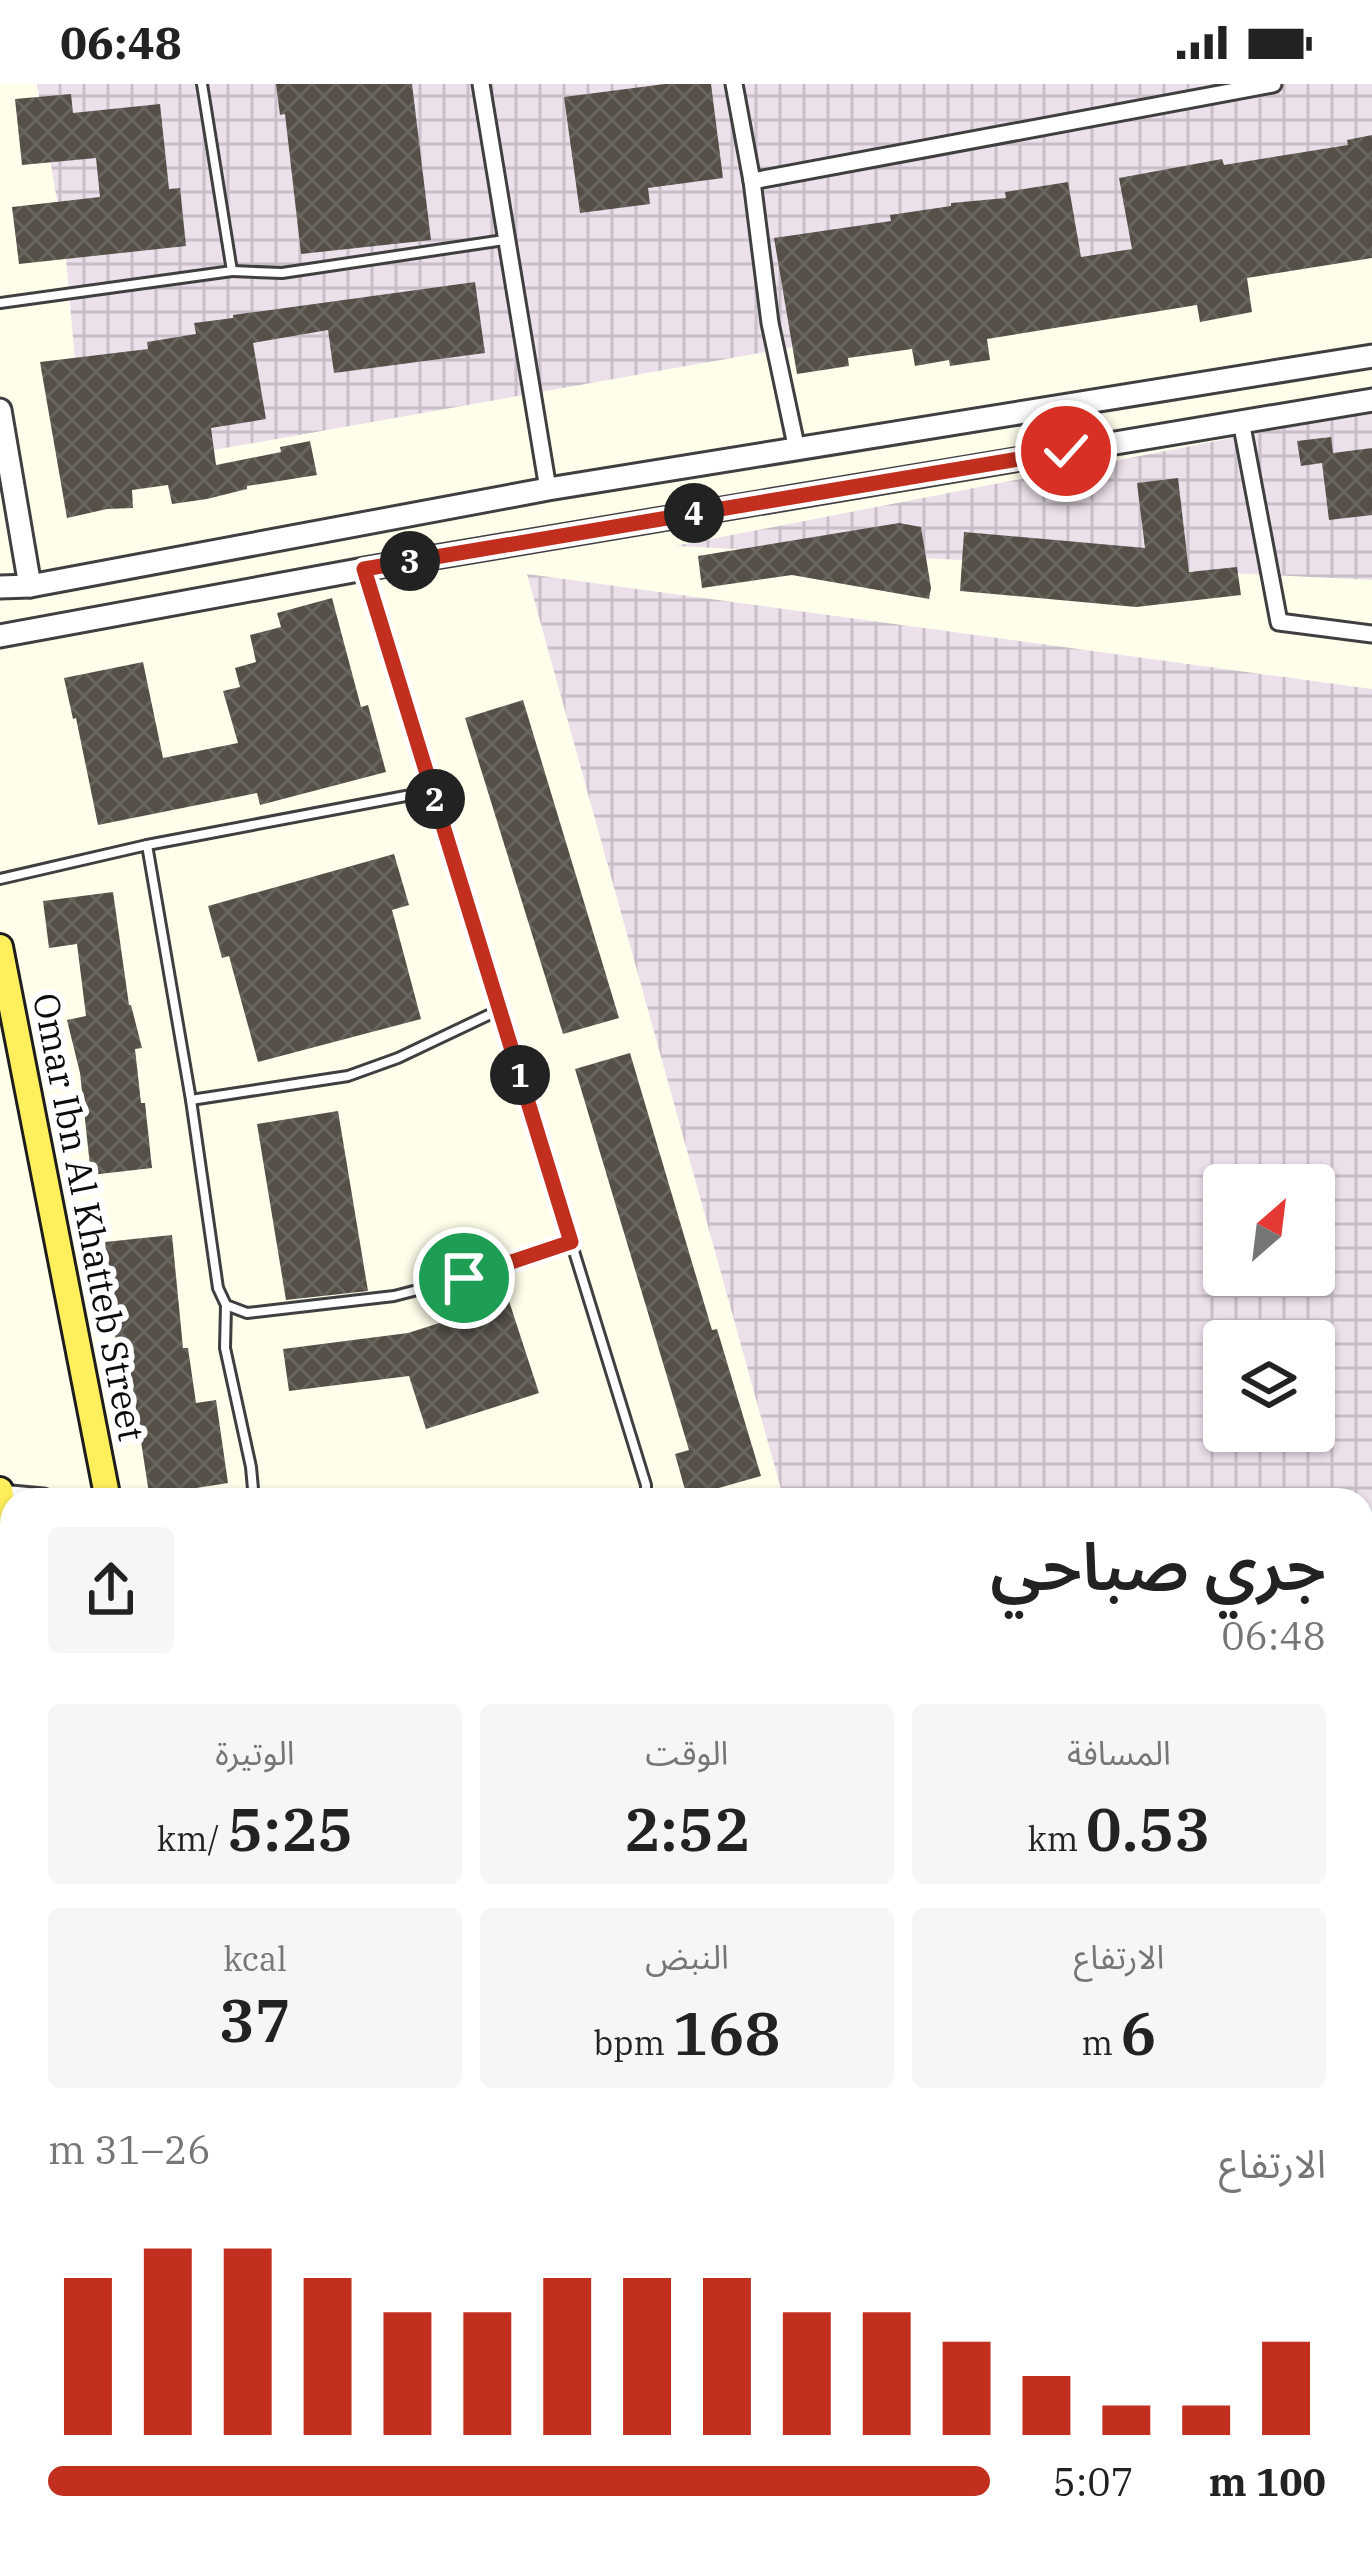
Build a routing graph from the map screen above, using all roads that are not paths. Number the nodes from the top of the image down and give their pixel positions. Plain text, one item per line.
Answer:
1 (202, 84) edge
2 (481, 84) edge
3 (734, 84) edge
4 (1273, 84) edge
5 (752, 181) junction
6 (506, 239) junction
7 (232, 271) junction
8 (0, 303) edge
9 (1372, 356) edge
10 (1372, 400) edge
11 (0, 410) edge
12 (1241, 421) junction
13 (796, 450) junction
14 (548, 489) junction
15 (364, 569) junction
16 (30, 586) junction
17 (0, 587) edge
18 (1372, 634) edge
19 (0, 636) edge
20 (432, 790) junction
21 (147, 845) junction
22 (0, 879) edge
23 (0, 947) edge
24 (500, 1010) junction
25 (191, 1100) junction
26 (571, 1242) junction
27 (226, 1305) junction
28 (106, 1488) edge
29 (253, 1488) edge
30 (646, 1488) edge

1 - 7 lane
2 - 6 street
3 - 5 street
4 - 5 street
5 - 13 street
6 - 7 lane
6 - 14 street
7 - 8 lane
9 - 13 street
10 - 12 street
11 - 16 street
12 - 15 street
12 - 18 street
13 - 14 street
14 - 16 street
15 - 19 street
15 - 20 lane
16 - 17 street
20 - 21 lane
20 - 24 lane
21 - 22 lane
21 - 25 lane
23 - 28 main road, Omar Ibn Al Khatteb Street
24 - 25 lane
24 - 26 lane
25 - 27 lane
26 - 27 lane
26 - 30 lane
27 - 29 lane

